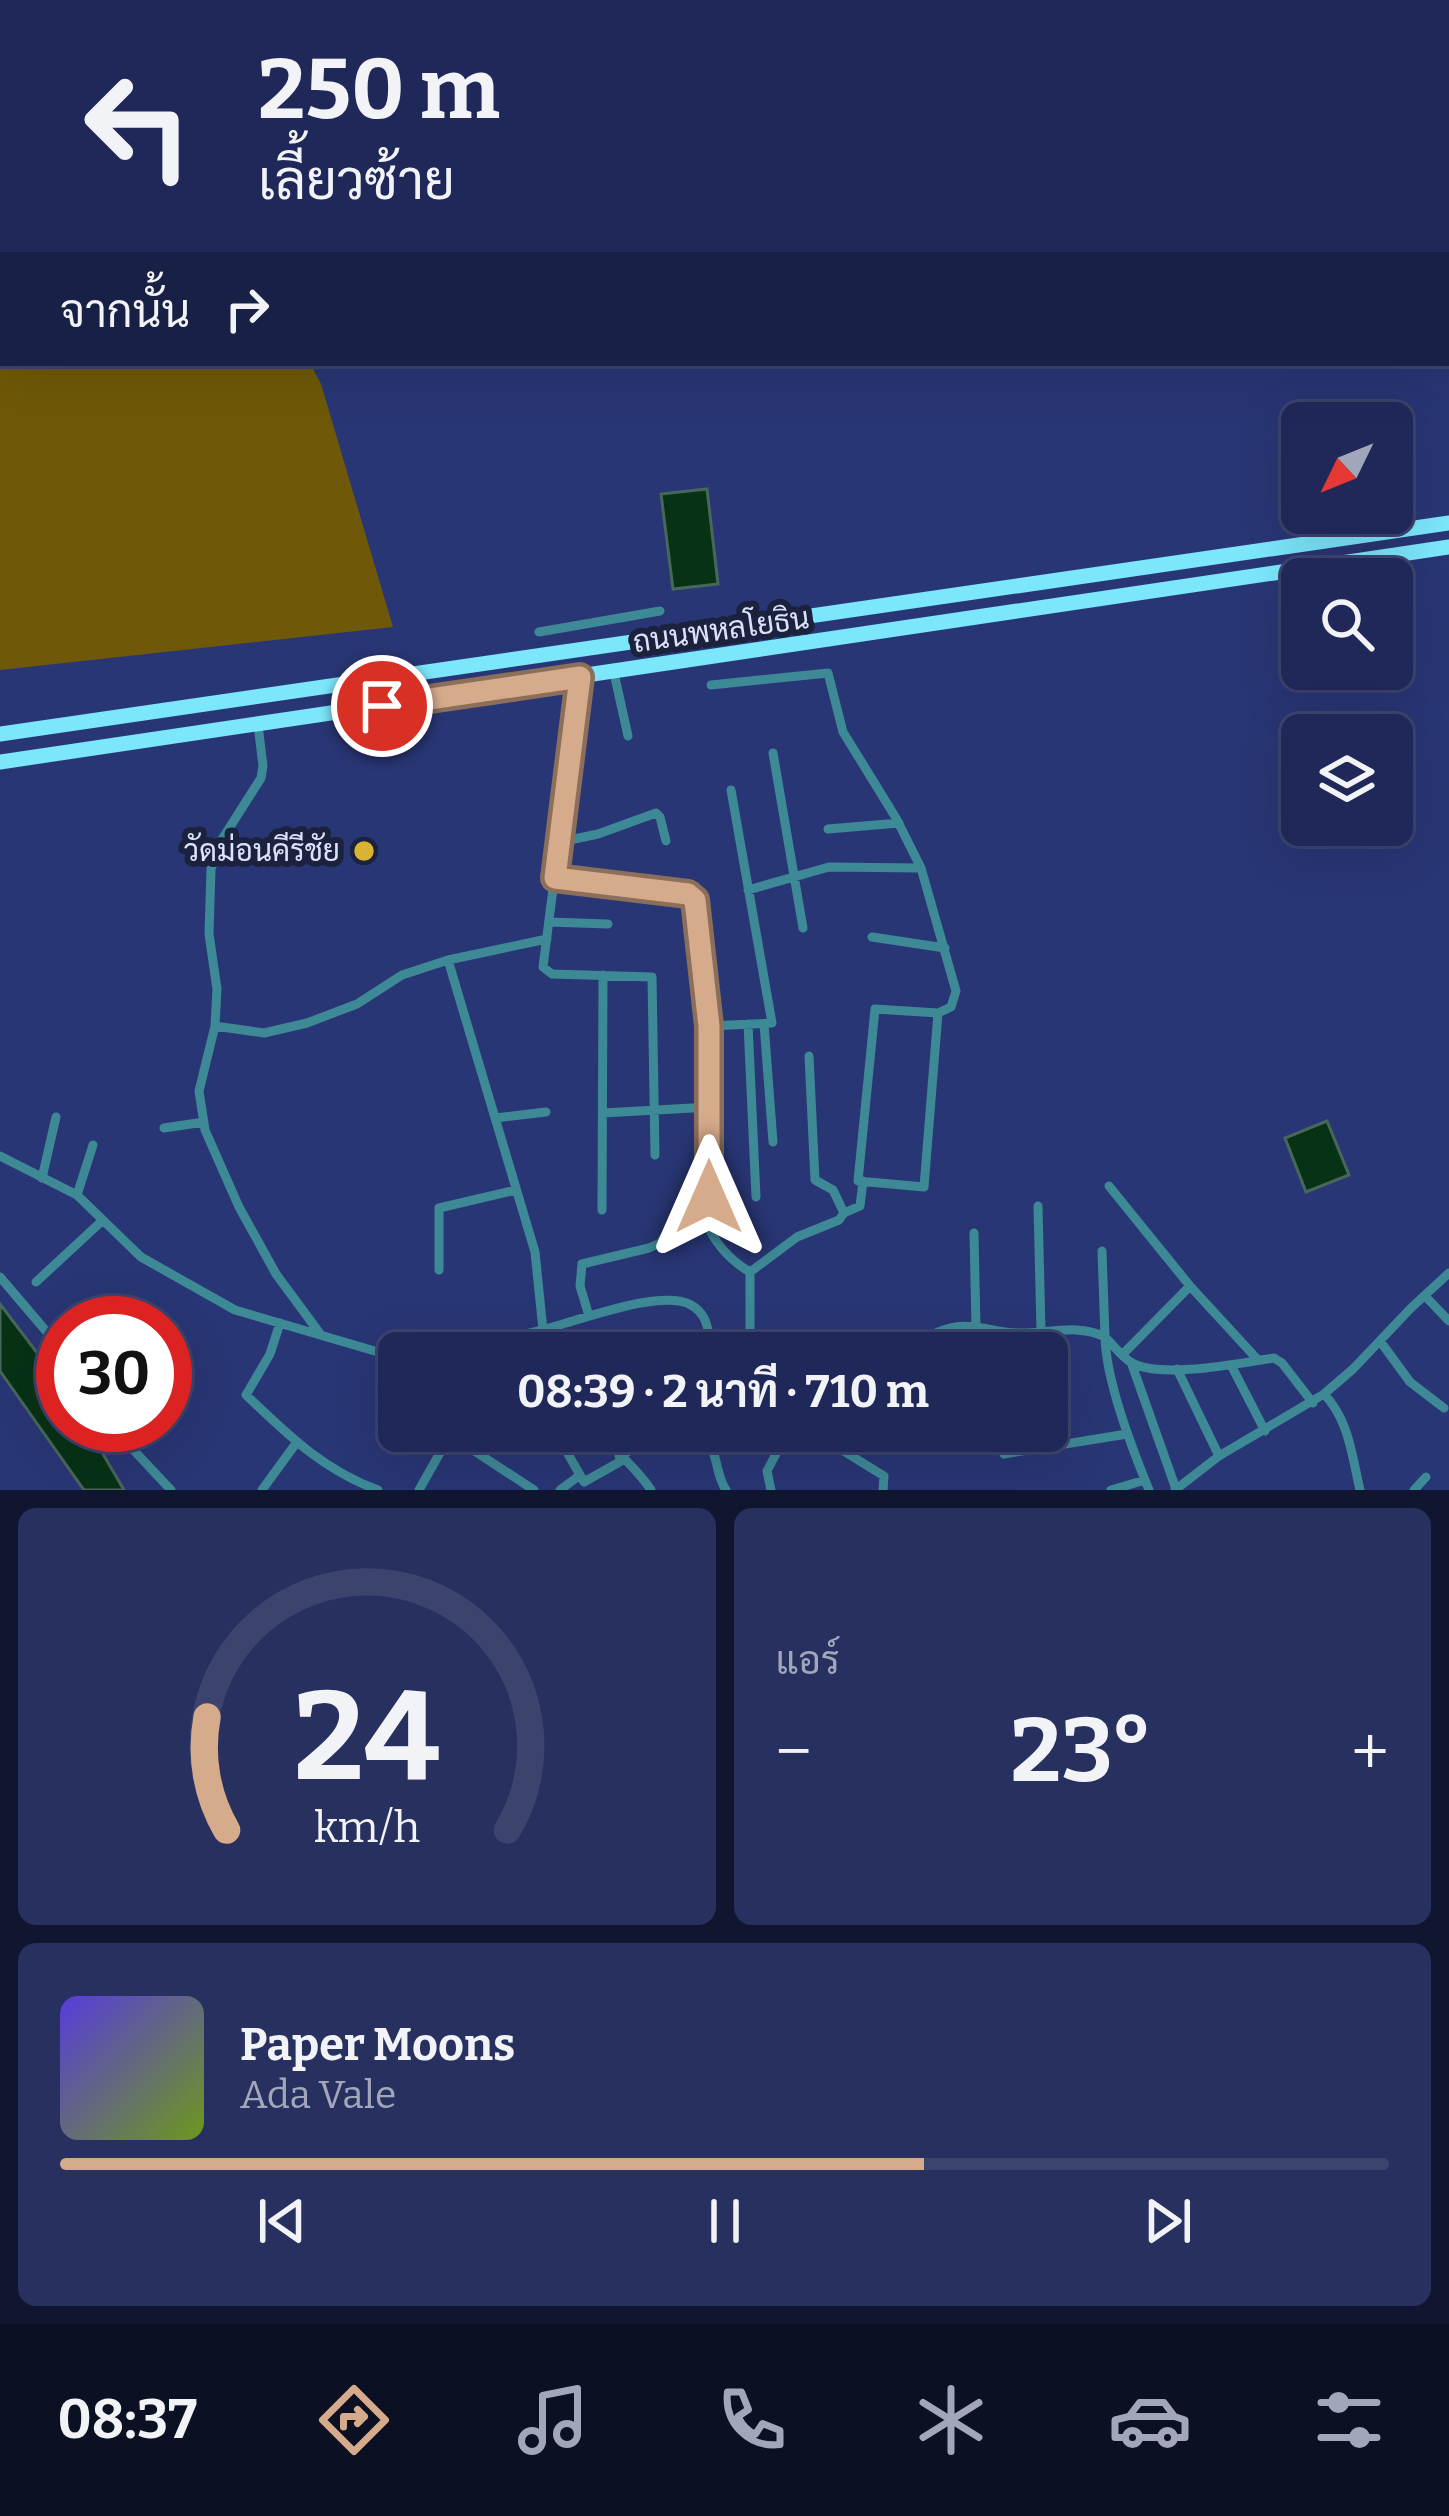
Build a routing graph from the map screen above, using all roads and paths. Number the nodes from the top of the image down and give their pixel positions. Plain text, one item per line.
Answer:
1 (1449, 523) edge
2 (1449, 547) edge
3 (659, 611) dead end
4 (539, 632) dead end
5 (546, 652) junction
6 (614, 673) junction
7 (580, 677) junction
8 (549, 682) junction
9 (711, 685) dead end
10 (258, 724) junction
11 (0, 734) edge
12 (628, 736) dead end
13 (773, 753) dead end
14 (0, 762) edge
15 (730, 790) dead end
16 (899, 824) junction
17 (829, 829) dead end
18 (560, 842) junction
19 (666, 842) dead end
20 (921, 868) junction
21 (794, 876) junction
22 (555, 878) junction
23 (748, 890) junction
24 (549, 922) junction
25 (608, 924) dead end
26 (803, 928) dead end
27 (872, 938) dead end
28 (547, 939) junction
29 (945, 948) junction
30 (448, 960) junction
31 (603, 975) junction
32 (938, 1013) junction
33 (748, 1024) junction
34 (764, 1024) junction
35 (215, 1026) junction
36 (709, 1026) junction
37 (808, 1056) dead end
38 (710, 1107) junction
39 (654, 1109) junction
40 (546, 1112) dead end
41 (603, 1113) junction
42 (56, 1117) dead end
43 (495, 1118) junction
44 (204, 1122) junction
45 (164, 1128) dead end
46 (773, 1142) dead end
47 (93, 1145) dead end
48 (655, 1155) dead end
49 (5, 1159) edge
50 (0, 1172) edge
51 (42, 1178) junction
52 (862, 1181) junction
53 (1109, 1186) dead end
54 (516, 1190) junction
55 (76, 1195) junction
56 (709, 1197) dead end
57 (756, 1197) dead end
58 (1037, 1206) dead end
59 (602, 1210) dead end
60 (844, 1214) junction
61 (704, 1217) dead end
62 (103, 1220) junction
63 (682, 1231) dead end
64 (974, 1233) dead end
65 (1102, 1251) dead end
66 (439, 1270) dead end
67 (750, 1272) junction
68 (1449, 1273) edge
69 (0, 1277) edge
70 (36, 1282) dead end
71 (1190, 1286) junction
72 (1425, 1296) junction
73 (589, 1316) junction
74 (36, 1319) edge
75 (1449, 1321) edge
76 (280, 1323) junction
77 (976, 1328) junction
78 (946, 1329) junction
79 (543, 1330) junction
80 (1041, 1331) junction
81 (536, 1332) edge
82 (710, 1332) edge
83 (750, 1332) edge
84 (940, 1332) edge
85 (946, 1332) edge
86 (1002, 1332) edge
87 (1032, 1332) edge
88 (321, 1335) junction
89 (1105, 1337) junction
90 (1380, 1341) junction
91 (378, 1352) edge
92 (1127, 1358) junction
93 (1258, 1360) junction
94 (1232, 1365) junction
95 (1177, 1369) junction
96 (1324, 1394) junction
97 (1312, 1403) junction
98 (1444, 1408) dead end
99 (1265, 1431) junction
100 (1127, 1434) junction
101 (297, 1442) junction
102 (135, 1452) edge
103 (438, 1452) edge
104 (476, 1452) edge
105 (567, 1452) edge
106 (617, 1452) edge
107 (632, 1452) edge
108 (713, 1452) edge
109 (777, 1452) edge
110 (845, 1452) edge
111 (1004, 1454) dead end
112 (1219, 1456) junction
113 (621, 1458) junction
114 (580, 1475) junction
115 (1426, 1477) dead end
116 (1147, 1485) edge
117 (170, 1490) edge
118 (262, 1490) edge
119 (378, 1490) edge
120 (419, 1490) edge
121 (534, 1490) edge
122 (560, 1490) edge
123 (651, 1490) edge
124 (726, 1490) edge
125 (771, 1490) edge
126 (884, 1490) edge
127 (1112, 1490) edge
128 (1175, 1490) edge
129 (1360, 1490) edge
130 (1414, 1490) edge

1 - 5 highway, ถนนพหลโยธิน
2 - 6 highway, ถนนพหลโยธิน
3 - 4 street
5 - 8 highway
5 - 11 highway, ถนนพหลโยธิน
6 - 7 highway, ถนนพหลโยธิน
6 - 12 street
7 - 8 highway, ถนนพหลโยธิน
7 - 18 street
8 - 10 highway, ถนนพหลโยธิน
9 - 16 street
10 - 14 highway, ถนนพหลโยธิน
10 - 35 street
13 - 21 street
15 - 23 street
16 - 17 street
16 - 20 street
18 - 19 street
18 - 22 street
20 - 21 street
20 - 29 street
21 - 23 street
21 - 26 street
22 - 24 street
22 - 36 street
23 - 34 street
24 - 25 street
24 - 28 street
27 - 29 street
28 - 30 street
28 - 31 street
29 - 32 street
30 - 35 street
30 - 43 street
31 - 39 street
31 - 41 street
32 - 52 street
32 - 52 street
33 - 34 street
33 - 36 street
33 - 57 street
34 - 46 street
35 - 44 street
36 - 38 street
37 - 60 street
38 - 39 street
38 - 56 street
39 - 41 street
39 - 48 street
40 - 43 street
41 - 59 street
42 - 51 street
43 - 54 street
44 - 45 street
44 - 88 street
47 - 55 street
49 - 50 street
49 - 51 street
51 - 55 street
52 - 60 street
53 - 71 street
54 - 66 street
54 - 79 street
55 - 62 street
58 - 80 street
60 - 67 street
61 - 67 street
62 - 70 street
62 - 76 street
63 - 73 street
64 - 77 street
65 - 89 street
67 - 83 street
68 - 72 street
69 - 74 street
71 - 92 street
71 - 93 street
72 - 75 street
72 - 90 street
73 - 79 street
73 - 82 street
76 - 88 street
76 - 101 street
77 - 78 street
77 - 86 street
78 - 84 street
78 - 85 street
79 - 81 street
80 - 87 street
80 - 89 street
88 - 91 street
89 - 92 street
89 - 100 street
90 - 96 street
90 - 98 street
92 - 95 street
92 - 128 street
93 - 94 street
93 - 97 street
94 - 95 street
94 - 99 street
95 - 112 street
96 - 97 street
96 - 129 street
97 - 99 street
99 - 112 street
100 - 111 street
100 - 116 street
101 - 118 street
101 - 119 street
102 - 117 street
103 - 120 street
104 - 121 street
105 - 114 street
106 - 113 street
107 - 113 street
108 - 124 street
109 - 125 street
110 - 126 street
112 - 128 street
113 - 114 street
113 - 123 street
114 - 122 street
115 - 130 street
116 - 127 street

